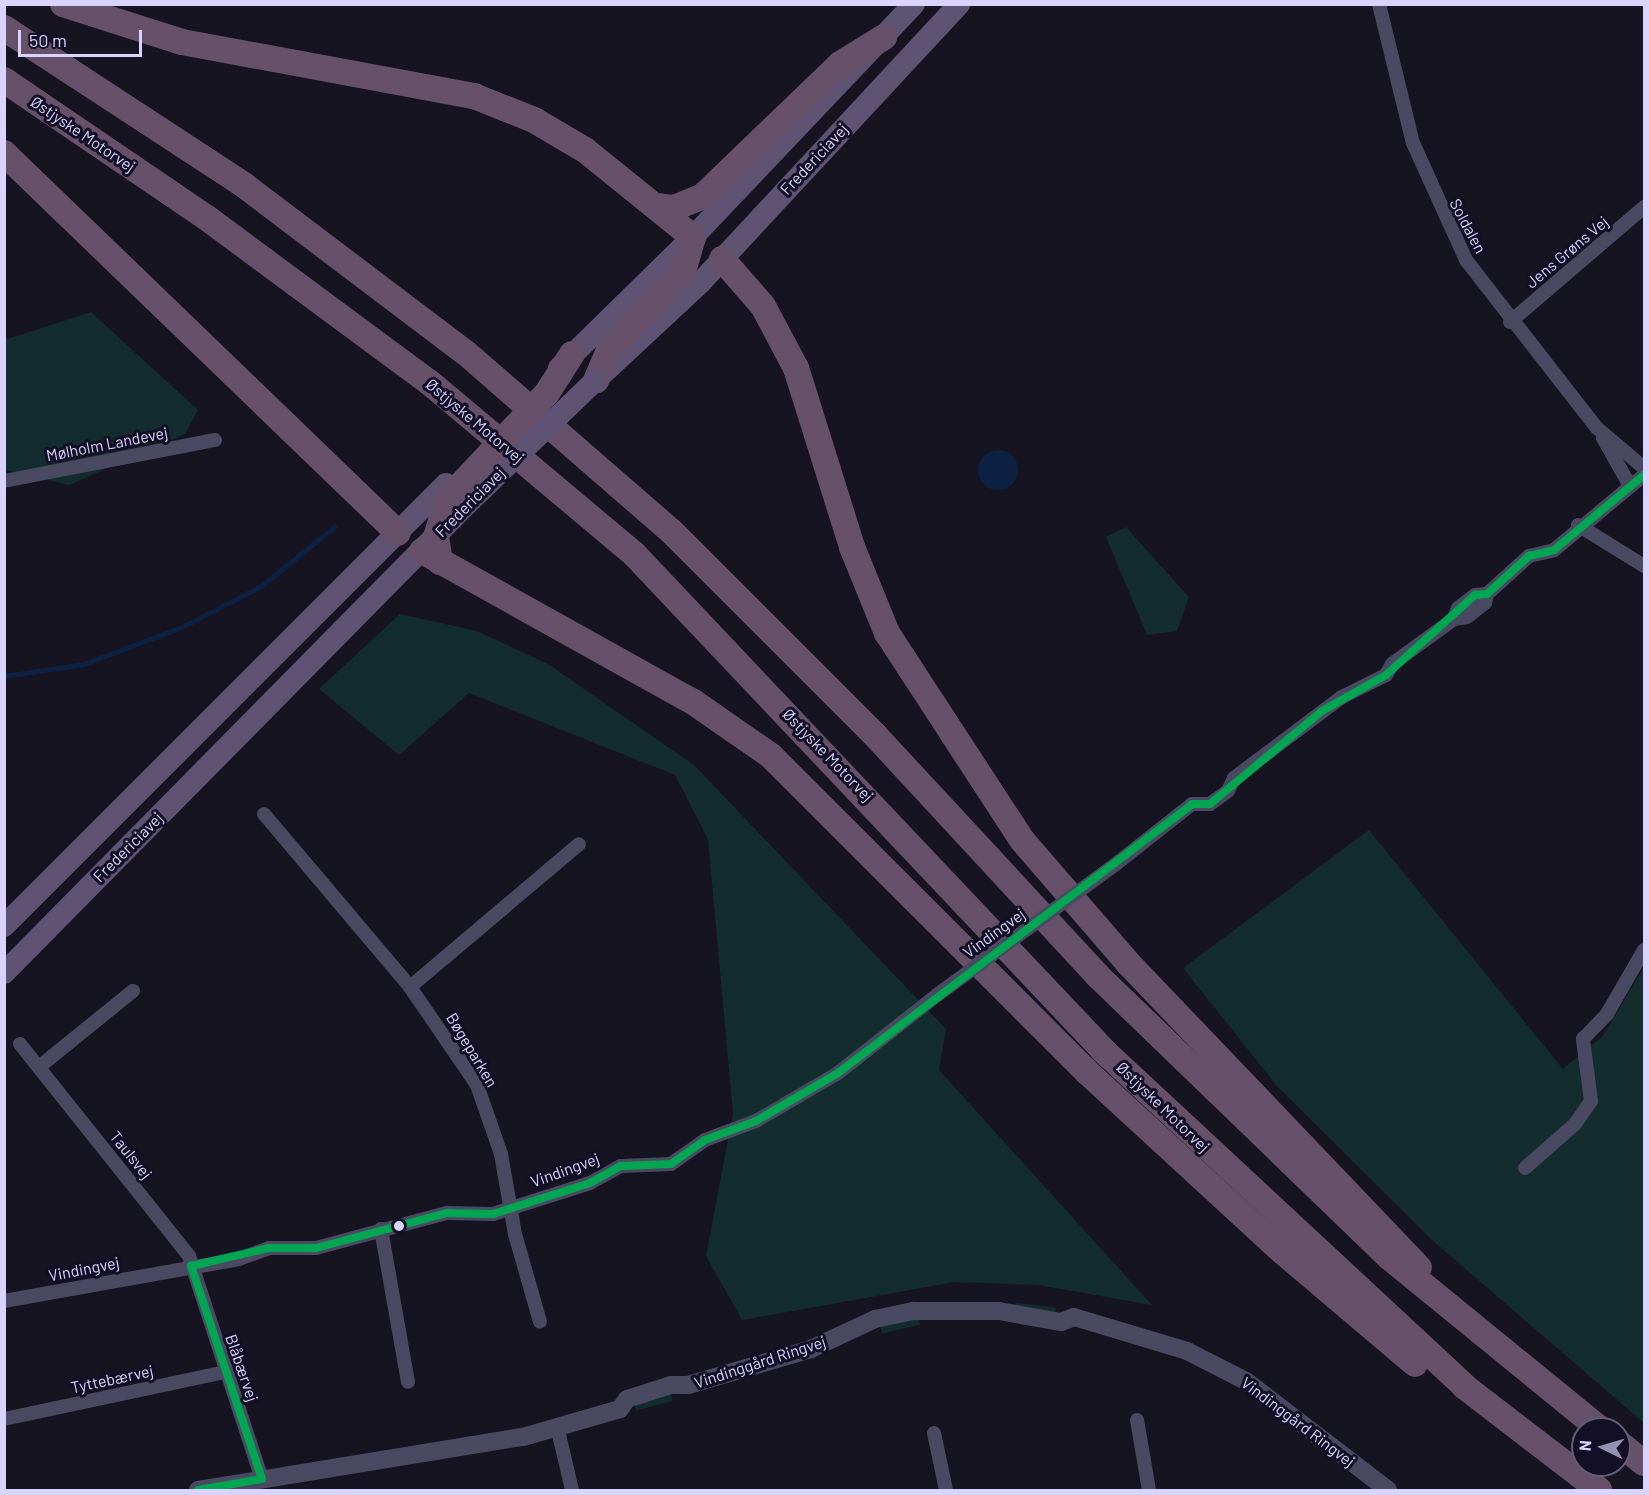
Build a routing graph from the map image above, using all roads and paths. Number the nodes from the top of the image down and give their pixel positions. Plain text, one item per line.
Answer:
1 (63, 4) edge
2 (914, 4) edge
3 (941, 4) edge
4 (959, 4) edge
5 (1379, 4) edge
6 (4, 28) edge
7 (884, 37) junction
8 (900, 68) junction
9 (4, 80) edge
10 (4, 153) edge
11 (656, 206) junction
12 (1644, 207) edge
13 (693, 237) junction
14 (722, 259) junction
15 (1510, 322) junction
16 (572, 354) joint
17 (596, 380) junction
18 (1597, 428) junction
19 (215, 440) dead end
20 (1644, 468) edge
21 (1644, 475) edge
22 (4, 481) edge
23 (1630, 486) junction
24 (457, 493) junction
25 (1578, 525) junction
26 (398, 532) junction
27 (433, 550) junction
28 (1644, 566) edge
29 (264, 814) dead end
30 (579, 844) dead end
31 (4, 926) edge
32 (1644, 950) edge
33 (4, 973) edge
34 (410, 987) junction
35 (133, 991) dead end
36 (20, 1044) dead end
37 (39, 1067) junction
38 (1525, 1168) dead end
39 (514, 1205) junction
40 (381, 1229) junction
41 (191, 1266) junction
42 (4, 1301) edge
43 (1445, 1301) junction
44 (540, 1322) dead end
45 (225, 1372) junction
46 (408, 1382) dead end
47 (1466, 1387) junction
48 (1585, 1417) edge
49 (4, 1419) edge
50 (1137, 1420) dead end
51 (557, 1426) junction
52 (934, 1433) dead end
53 (1631, 1453) edge
54 (1644, 1463) edge
55 (262, 1479) junction
56 (198, 1491) edge
57 (572, 1491) edge
58 (946, 1491) edge
59 (1149, 1491) edge
60 (1388, 1491) edge
61 (1599, 1491) edge

1 - 11 highway
2 - 7 main road, Fredericiavej
3 - 8 main road
4 - 8 main road, Fredericiavej
5 - 15 street, Soldalen
6 - 43 highway
7 - 11 highway
7 - 13 main road, Fredericiavej
8 - 14 main road, Fredericiavej
9 - 47 highway, Østjyske Motorvej
10 - 26 highway
11 - 13 highway
12 - 15 street, Jens Grøns Vej
13 - 14 main road
13 - 16 main road, Fredericiavej
13 - 17 highway
14 - 17 main road, Fredericiavej
14 - 43 highway
15 - 18 street, Soldalen
16 - 24 highway, bridge
17 - 24 main road, Fredericiavej, bridge
18 - 20 street, Soldalen
18 - 23 street, Soldalen
19 - 22 street, Mølholm Landevej
21 - 23 street, Vindingvej
23 - 25 street, Vindingvej
24 - 26 main road, Fredericiavej
24 - 27 highway
25 - 28 street
25 - 39 street, Vindingvej, bridge
26 - 27 main road
26 - 31 main road, Fredericiavej
27 - 33 main road, Fredericiavej
27 - 47 highway
29 - 34 street, Bøgeparken
30 - 34 street
32 - 38 street
34 - 39 street, Bøgeparken
35 - 37 street
36 - 37 street, Taulsvej
37 - 41 street, Taulsvej
39 - 40 street, Vindingvej
39 - 44 street, Vindingvej
40 - 41 street, Vindingvej
40 - 46 street
41 - 42 street, Vindingvej
41 - 45 street, Blåbærvej
43 - 48 highway
45 - 49 street, Tyttebærvej
45 - 55 street, Blåbærvej
47 - 61 highway, Østjyske Motorvej
50 - 59 street
51 - 55 street, Vindinggård Ringvej
51 - 57 street
51 - 60 street, Vindinggård Ringvej
52 - 58 street
53 - 54 highway
55 - 56 street, Vindinggård Ringvej

